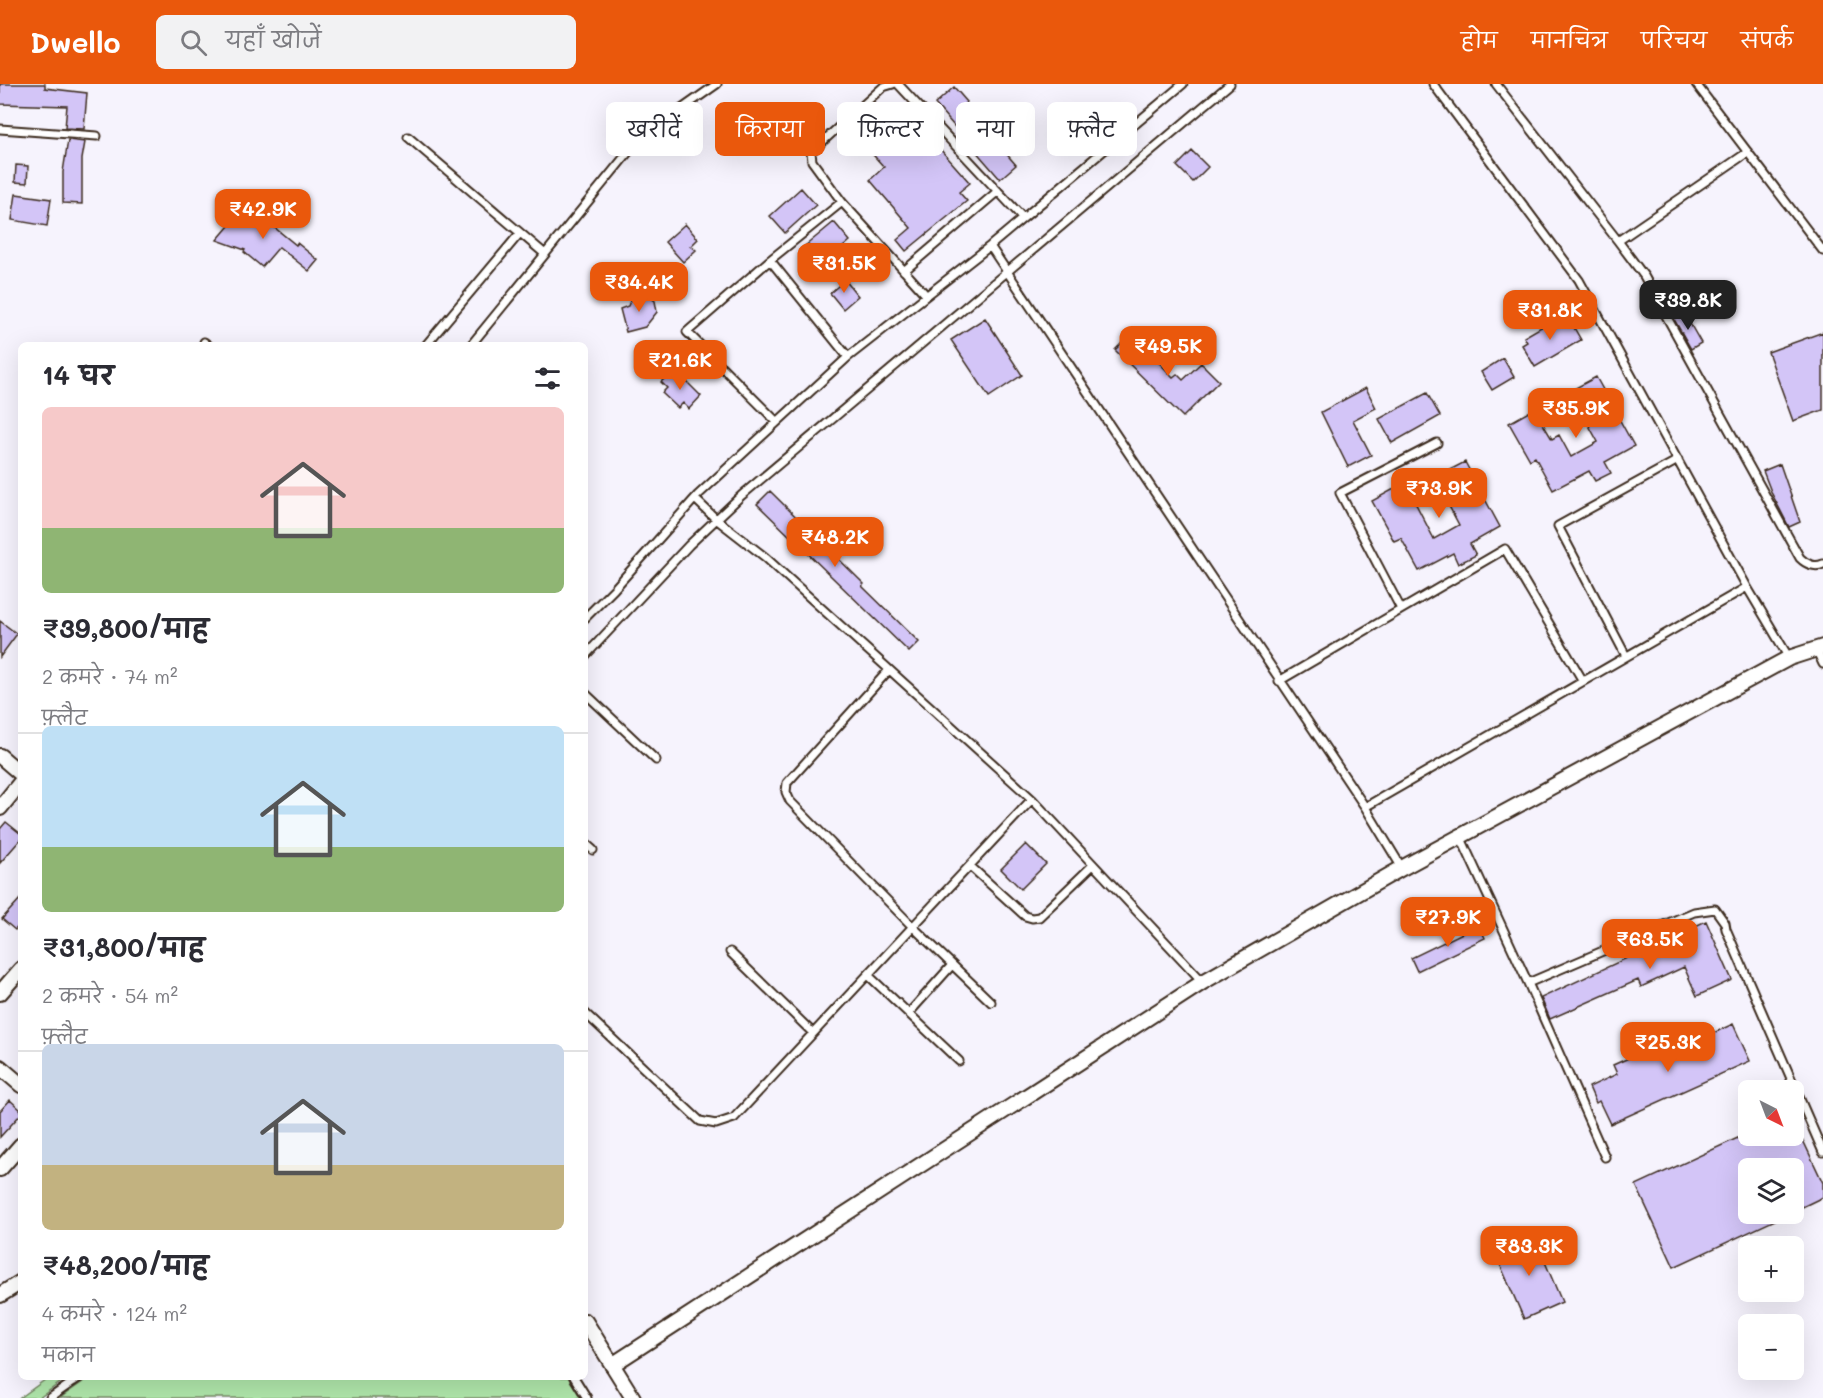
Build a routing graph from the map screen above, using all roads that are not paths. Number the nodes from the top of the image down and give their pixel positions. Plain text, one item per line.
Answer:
1 (717, 84) edge
2 (896, 84) edge
3 (1183, 84) edge
4 (1230, 84) edge
5 (1433, 84) edge
6 (1496, 84) edge
7 (1696, 84) edge
8 (0, 129) edge
9 (97, 136) dead end
10 (408, 137) dead end
11 (1748, 152) junction
12 (998, 191) junction
13 (842, 202) junction
14 (1023, 218) junction
15 (520, 233) junction
16 (1618, 241) junction
17 (990, 246) junction
18 (1823, 251) edge
19 (545, 254) junction
20 (770, 260) junction
21 (904, 271) junction
22 (1007, 271) junction
23 (926, 295) junction
24 (429, 342) edge
25 (473, 342) edge
26 (848, 357) junction
27 (777, 422) junction
28 (1437, 443) dead end
29 (1678, 460) junction
30 (695, 499) junction
31 (716, 519) junction
32 (1823, 564) edge
33 (1747, 587) junction
34 (1401, 609) junction
35 (588, 615) edge
36 (1819, 648) edge
37 (588, 653) edge
38 (1626, 656) junction
39 (1789, 658) junction
40 (1823, 664) edge
41 (889, 670) junction
42 (1279, 681) junction
43 (1583, 681) junction
44 (588, 696) edge
45 (0, 756) edge
46 (656, 760) dead end
47 (18, 771) edge
48 (18, 786) edge
49 (1032, 800) junction
50 (1365, 807) junction
51 (0, 808) edge
52 (1460, 836) junction
53 (588, 846) edge
54 (592, 850) dead end
55 (1094, 865) junction
56 (970, 866) junction
57 (1402, 868) junction
58 (913, 927) junction
59 (730, 952) dead end
60 (952, 965) junction
61 (18, 972) edge
62 (868, 975) junction
63 (1203, 982) junction
64 (1528, 983) junction
65 (0, 993) edge
66 (991, 1002) dead end
67 (909, 1012) junction
68 (588, 1016) edge
69 (813, 1033) junction
70 (959, 1061) dead end
71 (0, 1067) edge
72 (18, 1082) edge
73 (18, 1149) edge
74 (1823, 1152) edge
75 (1605, 1157) dead end
76 (0, 1170) edge
77 (18, 1284) edge
78 (0, 1295) edge
79 (588, 1326) edge
80 (612, 1365) junction
81 (76, 1380) edge
82 (576, 1380) edge
83 (50, 1398) edge
84 (587, 1398) edge
85 (633, 1398) edge

1 - 19 lane
2 - 12 lane
2 - 13 lane
3 - 14 lane
4 - 22 lane
5 - 29 lane
6 - 16 lane
7 - 11 lane
8 - 9 lane
10 - 15 lane
11 - 16 lane
11 - 18 lane
12 - 14 lane
12 - 21 lane
13 - 20 lane
13 - 21 lane
14 - 17 lane
15 - 19 lane
15 - 24 lane
16 - 32 lane
17 - 22 lane
17 - 23 lane
19 - 25 lane
20 - 26 lane
20 - 27 lane
21 - 23 lane
22 - 31 lane
22 - 42 lane
23 - 26 lane
26 - 27 lane
27 - 30 lane
28 - 34 lane
29 - 33 lane
29 - 38 lane
30 - 31 lane
30 - 35 lane
31 - 37 lane
31 - 41 lane
33 - 38 lane
33 - 39 lane
34 - 42 lane
34 - 43 lane
36 - 39 street
36 - 40 lane
38 - 43 lane
39 - 52 street
41 - 49 lane
41 - 58 lane
42 - 50 lane
43 - 50 lane
44 - 46 lane
45 - 47 street
48 - 51 street
49 - 55 lane
49 - 56 lane
50 - 57 lane
52 - 57 street
52 - 64 lane
53 - 54 lane
55 - 56 lane
55 - 63 lane
56 - 58 lane
57 - 63 street
58 - 60 lane
58 - 62 lane
59 - 69 lane
60 - 66 lane
60 - 67 lane
61 - 65 street
62 - 67 lane
62 - 69 lane
63 - 80 street
64 - 74 lane
64 - 75 lane
67 - 70 lane
68 - 69 lane
71 - 72 street
73 - 76 street
77 - 78 street
79 - 80 street
80 - 85 street
81 - 83 lane
82 - 84 lane

